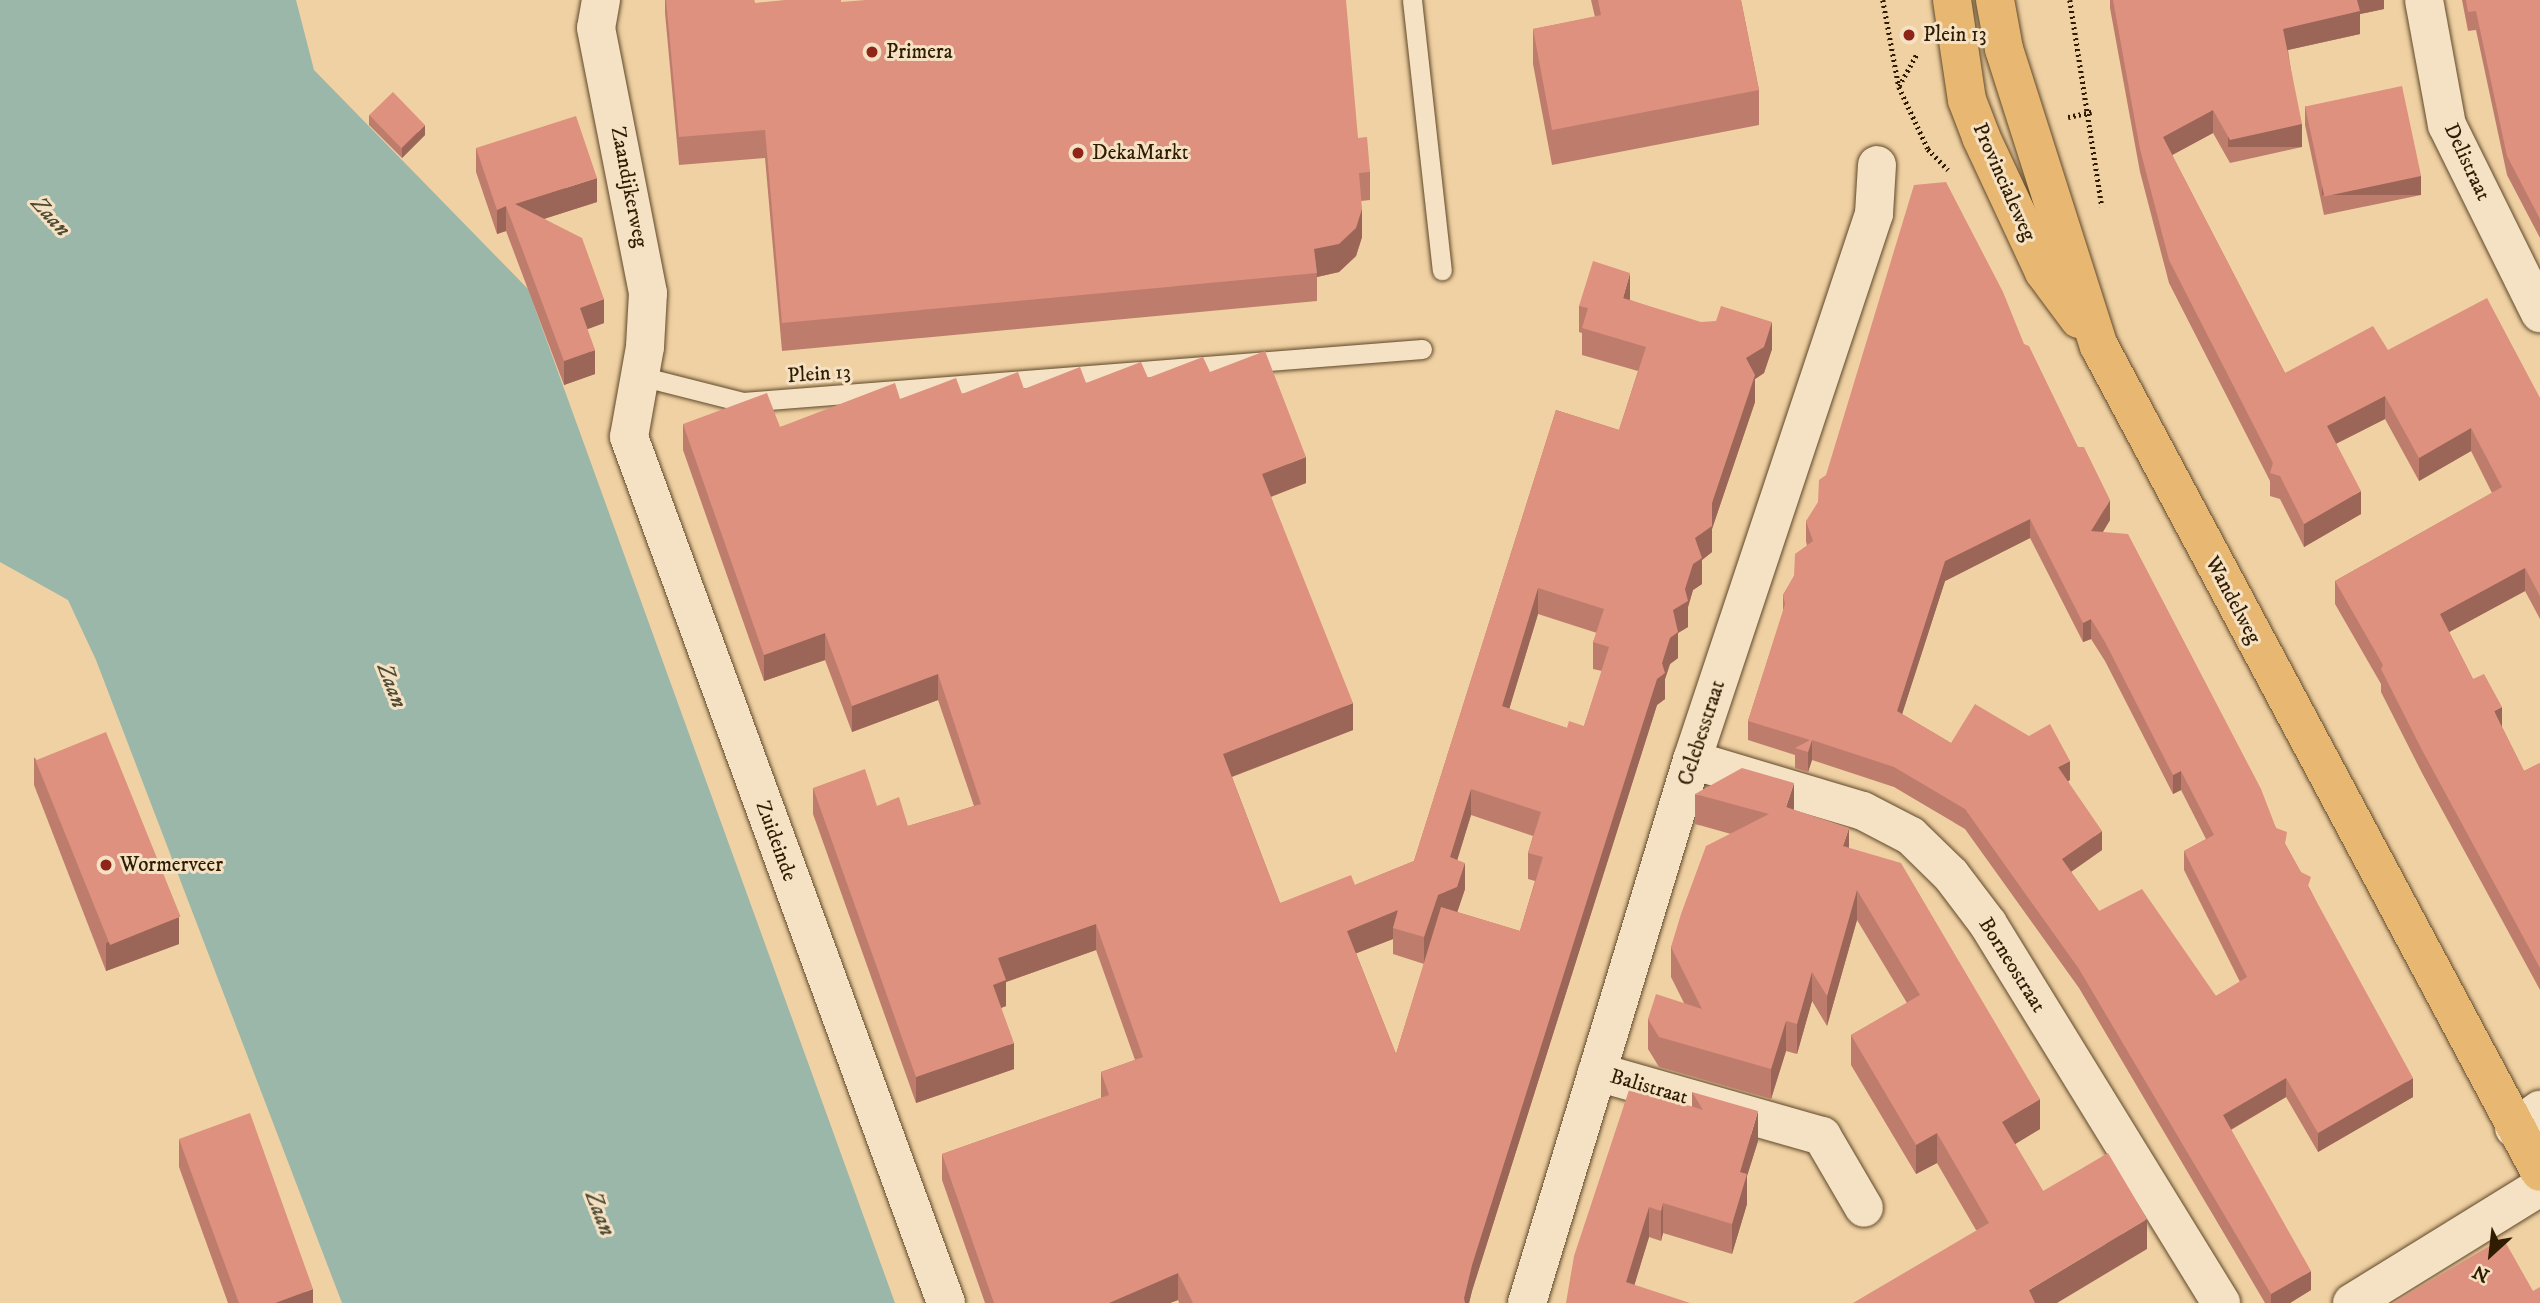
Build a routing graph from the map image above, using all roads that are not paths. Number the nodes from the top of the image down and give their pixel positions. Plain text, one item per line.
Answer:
1 (601, 0) edge
2 (1412, 0) edge
3 (1952, 0) edge
4 (1995, 0) edge
5 (2424, 0) edge
6 (1877, 165) dead end
7 (1442, 270) dead end
8 (2540, 313) edge
9 (2099, 346) junction
10 (1422, 349) dead end
11 (640, 376) junction
12 (1692, 760) junction
13 (1597, 1072) junction
14 (2527, 1119) edge
15 (2540, 1172) edge
16 (2540, 1187) edge
17 (1864, 1208) dead end
18 (946, 1303) edge
19 (1527, 1303) edge
20 (2221, 1303) edge
21 (2352, 1303) edge

1 - 11 street, Zaandijkerweg
2 - 7 lane
3 - 9 main road, Provincialeweg
4 - 9 main road, Wandelweg
5 - 8 street, Delistraat
6 - 12 street, Celebesstraat
9 - 14 main road, Wandelweg
10 - 11 lane, Plein 13
11 - 18 street, Zuideinde
12 - 13 street, Celebesstraat
12 - 20 street, Borneostraat
13 - 17 street, Balistraat
13 - 19 street, Celebesstraat
14 - 15 main road, Wandelweg
16 - 21 street

